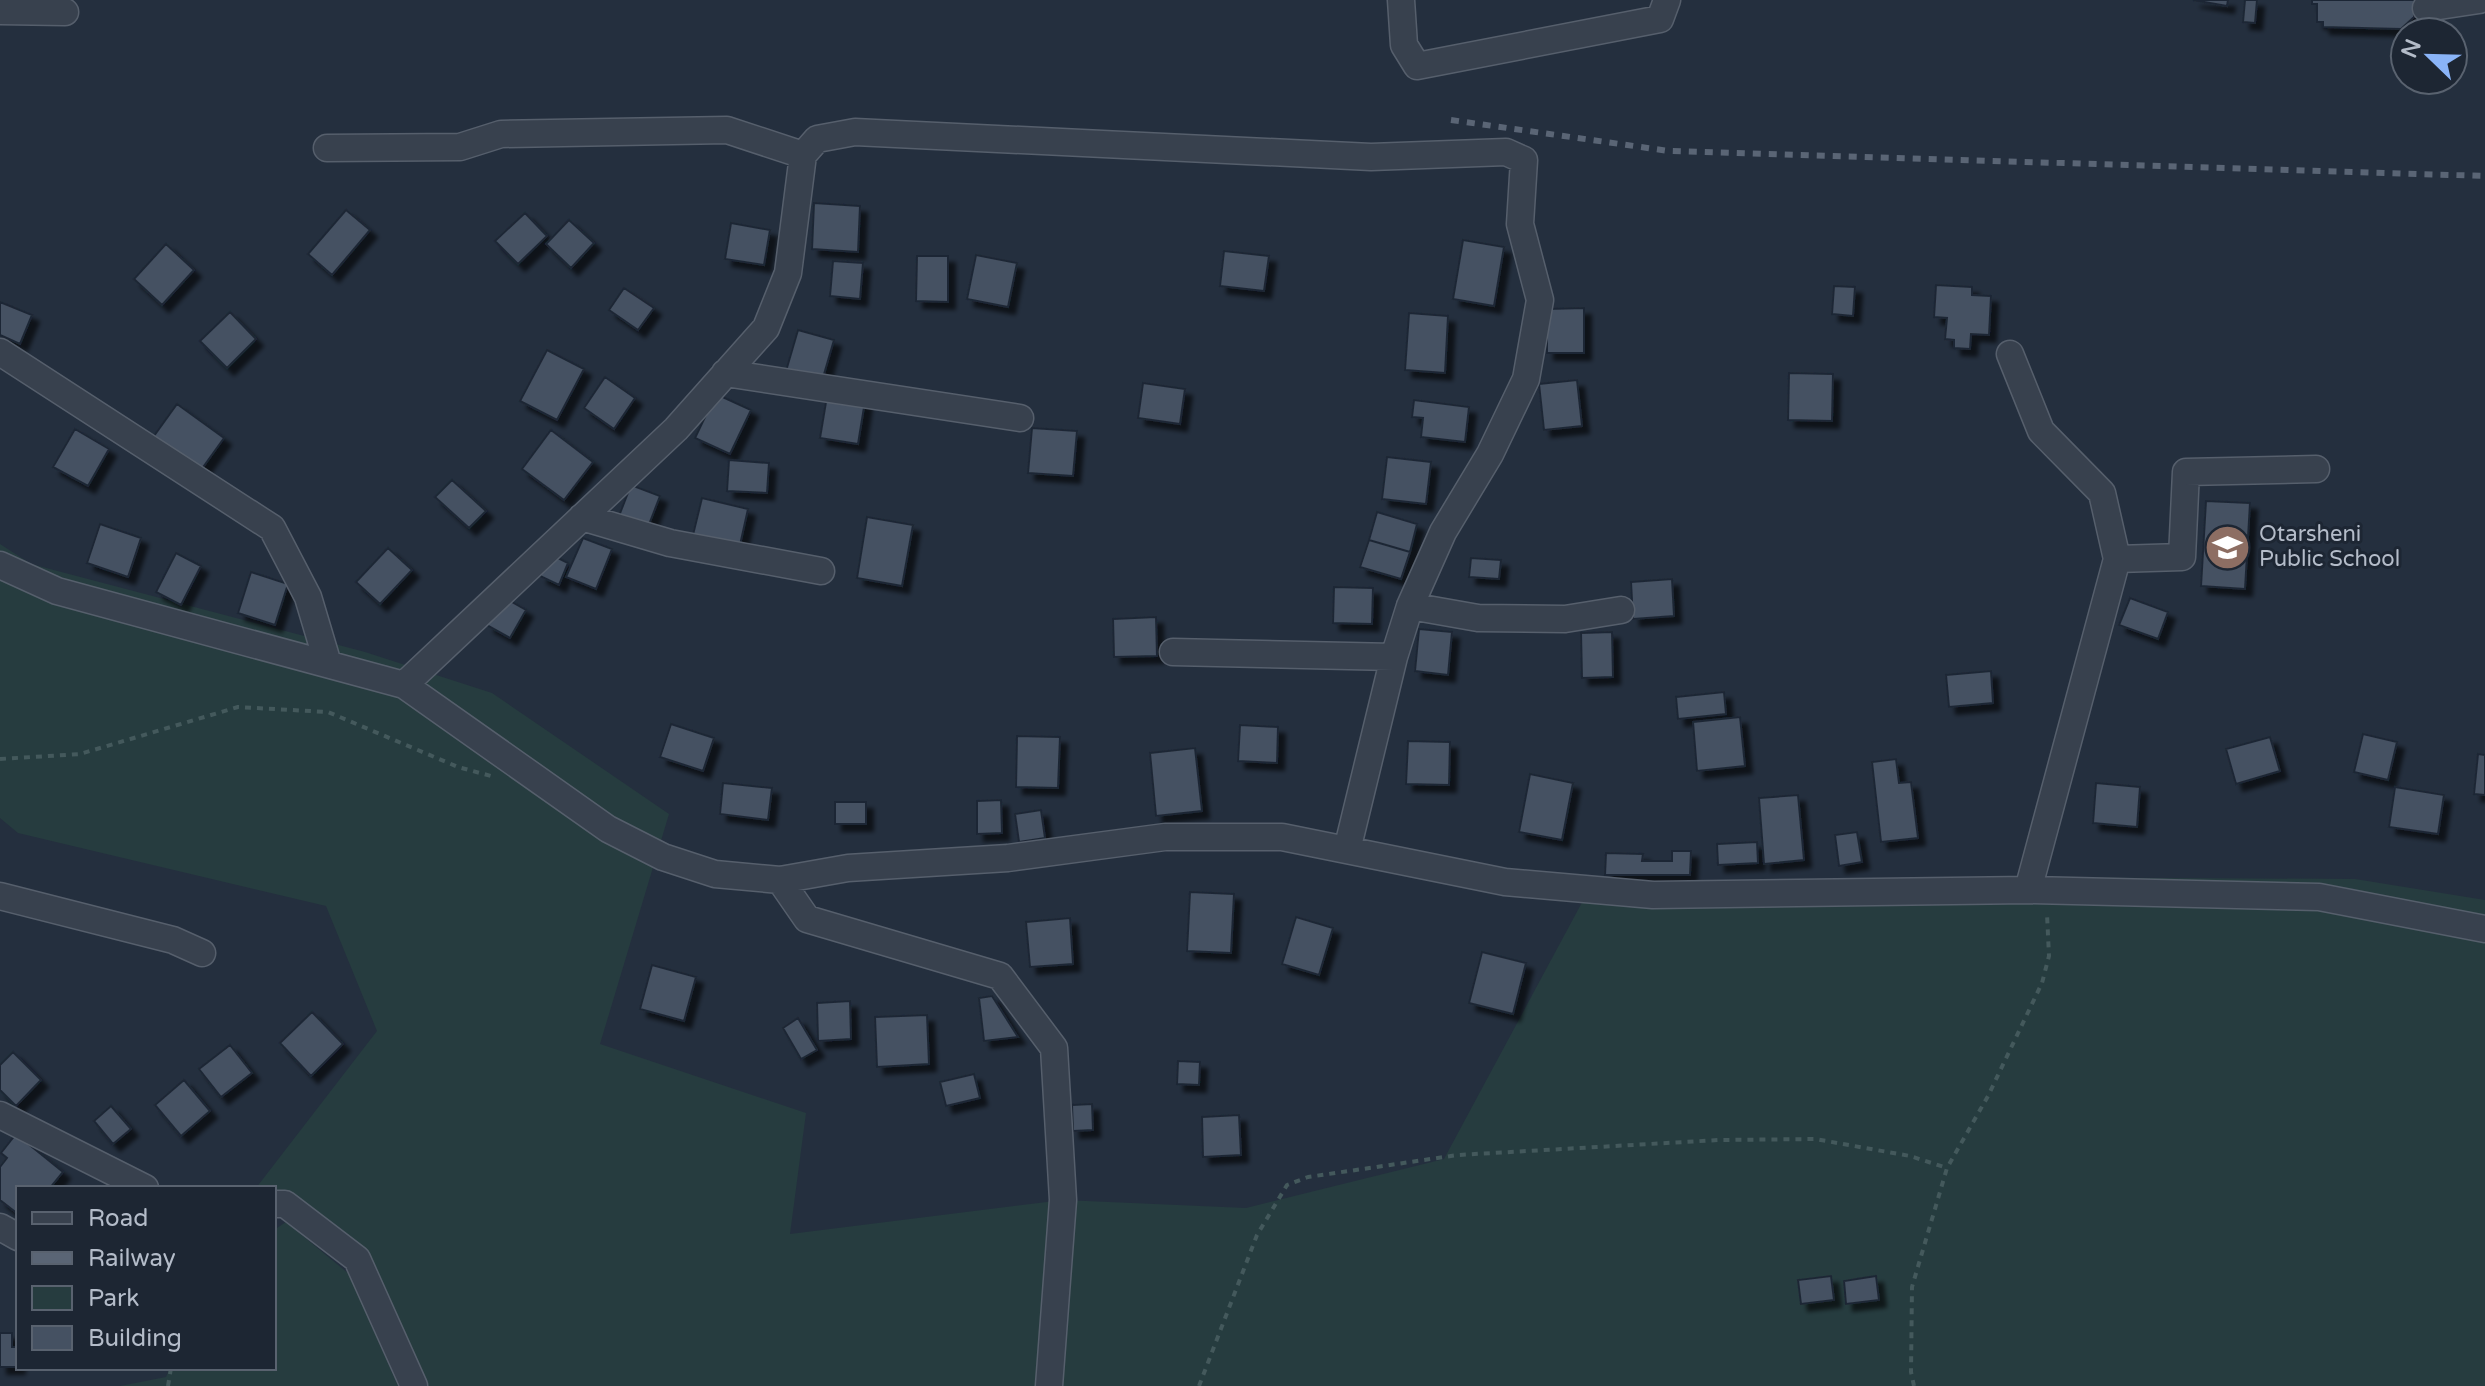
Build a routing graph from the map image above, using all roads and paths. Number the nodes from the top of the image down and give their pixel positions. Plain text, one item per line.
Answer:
1 (1401, 0) edge
2 (1667, 0) edge
3 (2479, 0) edge
4 (2426, 8) dead end
5 (0, 11) edge
6 (65, 12) dead end
7 (327, 148) dead end
8 (803, 155) junction
9 (0, 352) edge
10 (2010, 354) dead end
11 (725, 373) junction
12 (1020, 418) dead end
13 (2316, 469) dead end
14 (582, 517) junction
15 (2117, 559) junction
16 (0, 565) edge
17 (821, 571) dead end
18 (1410, 606) junction
19 (1621, 610) dead end
20 (1173, 652) dead end
21 (1394, 657) junction
22 (328, 664) junction
23 (404, 685) junction
24 (0, 759) edge
25 (498, 778) dead end
26 (1347, 850) junction
27 (780, 880) junction
28 (2037, 890) junction
29 (0, 896) edge
30 (2485, 929) edge
31 (202, 953) dead end
32 (0, 1115) edge
33 (1947, 1168) junction
34 (141, 1186) edge
35 (276, 1204) edge
36 (414, 1386) edge
37 (1049, 1386) edge
38 (1199, 1386) edge
39 (1914, 1386) edge

1 - 2 street
3 - 4 street
5 - 6 street
7 - 8 street
8 - 11 street
8 - 18 street
9 - 22 street
10 - 15 street
11 - 12 street
11 - 14 street
13 - 15 street
14 - 17 street
14 - 23 street
15 - 28 street
16 - 22 street
18 - 19 street
18 - 21 street
20 - 21 street
21 - 26 street
22 - 23 street
23 - 27 street
24 - 25 path
26 - 27 street
26 - 28 street
27 - 37 street
28 - 30 street
28 - 33 path
29 - 31 street
32 - 34 street
33 - 38 path
33 - 39 path
35 - 36 street

